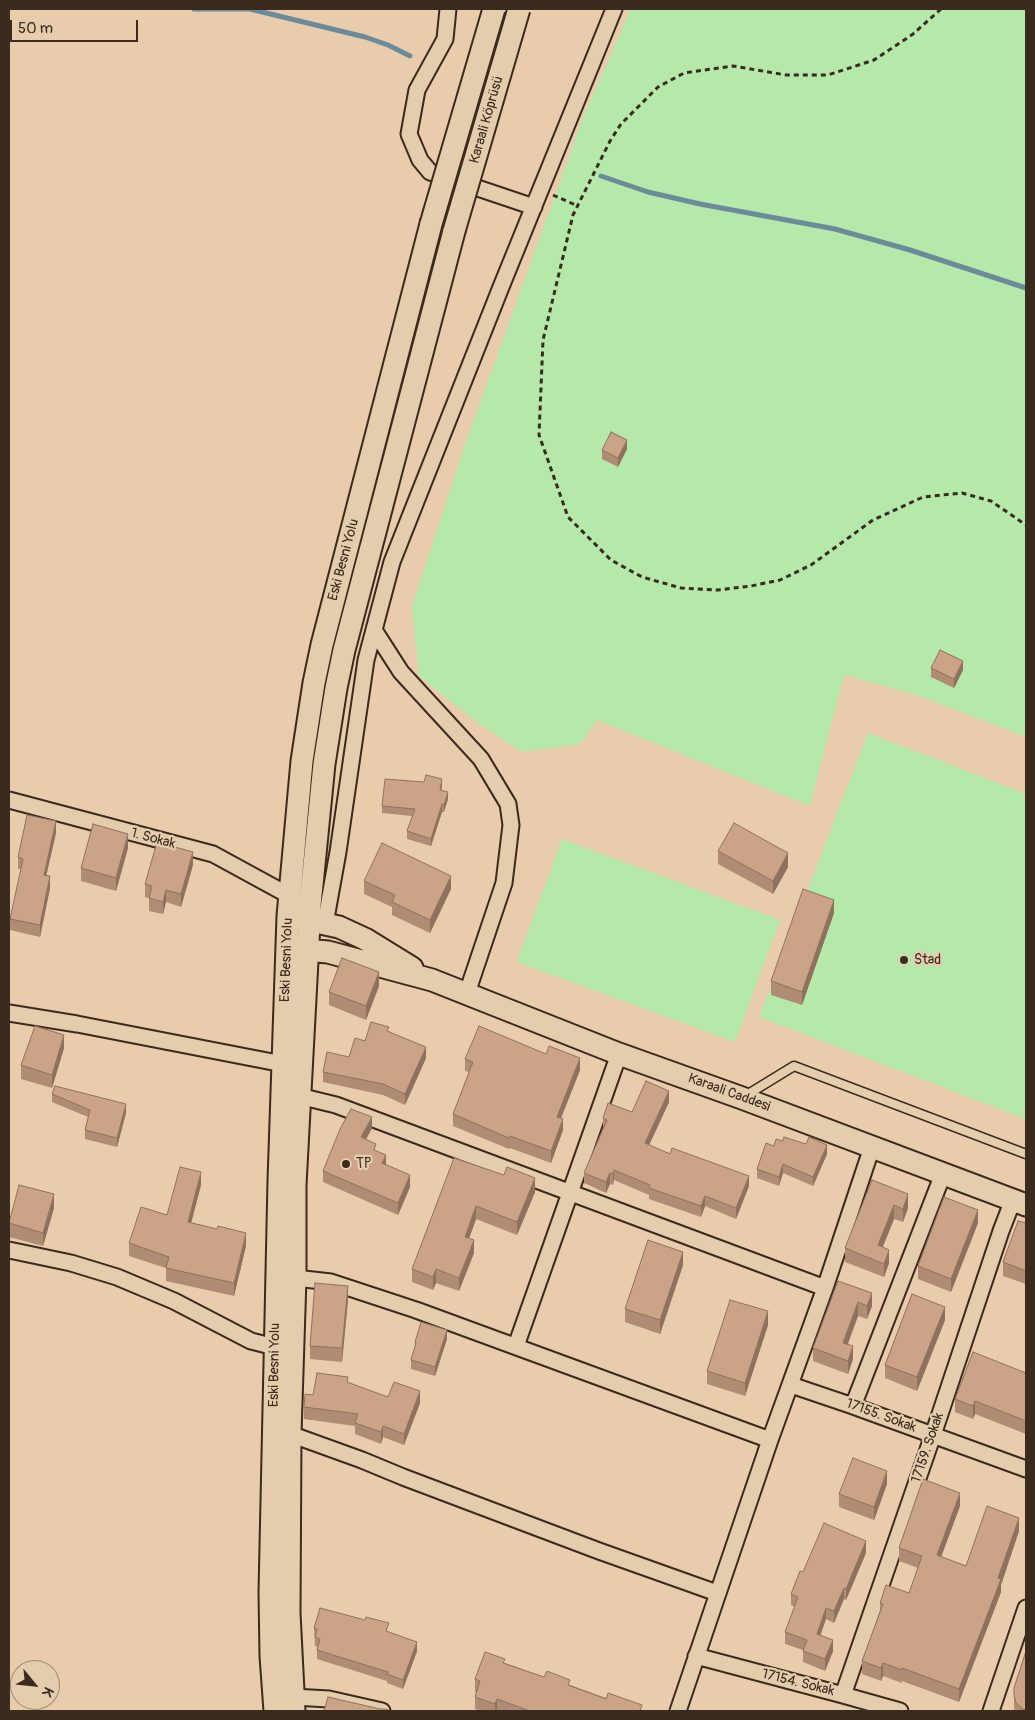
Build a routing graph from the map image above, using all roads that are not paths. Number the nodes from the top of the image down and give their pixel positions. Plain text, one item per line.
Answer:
1 (448, 9) edge
2 (494, 9) edge
3 (519, 9) edge
4 (614, 9) edge
5 (534, 207) junction
6 (431, 224) joint
7 (454, 231) joint
8 (374, 630) junction
9 (9, 800) edge
10 (289, 906) junction
11 (317, 922) junction
12 (287, 948) junction
13 (308, 950) junction
14 (432, 980) junction
15 (467, 994) junction
16 (9, 1013) edge
17 (619, 1054) junction
18 (283, 1064) junction
19 (299, 1096) junction
20 (742, 1098) junction
21 (872, 1147) junction
22 (1026, 1154) edge
23 (943, 1174) junction
24 (570, 1194) junction
25 (1019, 1203) edge
26 (9, 1250) edge
27 (295, 1278) junction
28 (825, 1288) junction
29 (516, 1346) junction
30 (275, 1347) junction
31 (791, 1385) junction
32 (853, 1406) junction
33 (290, 1434) junction
34 (933, 1435) junction
35 (770, 1440) junction
36 (1026, 1469) edge
37 (718, 1592) junction
38 (1026, 1608) edge
39 (696, 1656) junction
40 (843, 1695) junction
41 (294, 1704) edge
42 (275, 1711) edge
43 (382, 1711) edge
44 (678, 1711) edge
45 (900, 1711) edge
46 (990, 1711) edge

1 - 5 street
2 - 6 main road, Karaali Köprüsü, bridge
3 - 7 main road, Karaali Köprüsü, bridge
4 - 5 street
5 - 8 street
6 - 10 main road, Eski Besni Yolu
7 - 11 main road, Eski Besni Yolu
8 - 11 street
8 - 15 street
9 - 10 street, 1. Sokak
10 - 11 main road
10 - 12 main road, Eski Besni Yolu
11 - 13 main road, Eski Besni Yolu
11 - 14 main road
12 - 13 main road
12 - 18 main road, Eski Besni Yolu
13 - 14 main road
13 - 19 main road, Eski Besni Yolu
14 - 15 main road, Karaali Caddesi
15 - 17 main road, Karaali Caddesi
16 - 18 street
17 - 20 main road, Karaali Caddesi
17 - 24 street
18 - 30 main road, Eski Besni Yolu
19 - 24 street
19 - 27 main road, Eski Besni Yolu
20 - 21 main road, Karaali Caddesi
20 - 22 lane
21 - 23 main road, Karaali Caddesi
21 - 28 street
23 - 25 main road, Karaali Caddesi
23 - 32 street
24 - 28 street
24 - 29 street
25 - 34 street, 17159. Sokak
26 - 30 street
27 - 29 street
27 - 33 main road, Eski Besni Yolu
28 - 31 street
29 - 35 street
30 - 42 main road, Eski Besni Yolu
31 - 32 street, 17155. Sokak
31 - 35 street
32 - 34 street, 17155. Sokak
33 - 37 street
33 - 41 main road, Eski Besni Yolu
34 - 36 street, 17155. Sokak
34 - 40 street, 17159. Sokak
35 - 37 street
37 - 39 street
38 - 46 street
39 - 40 street, 17154. Sokak
39 - 44 street
40 - 45 street, 17154. Sokak
41 - 43 street

